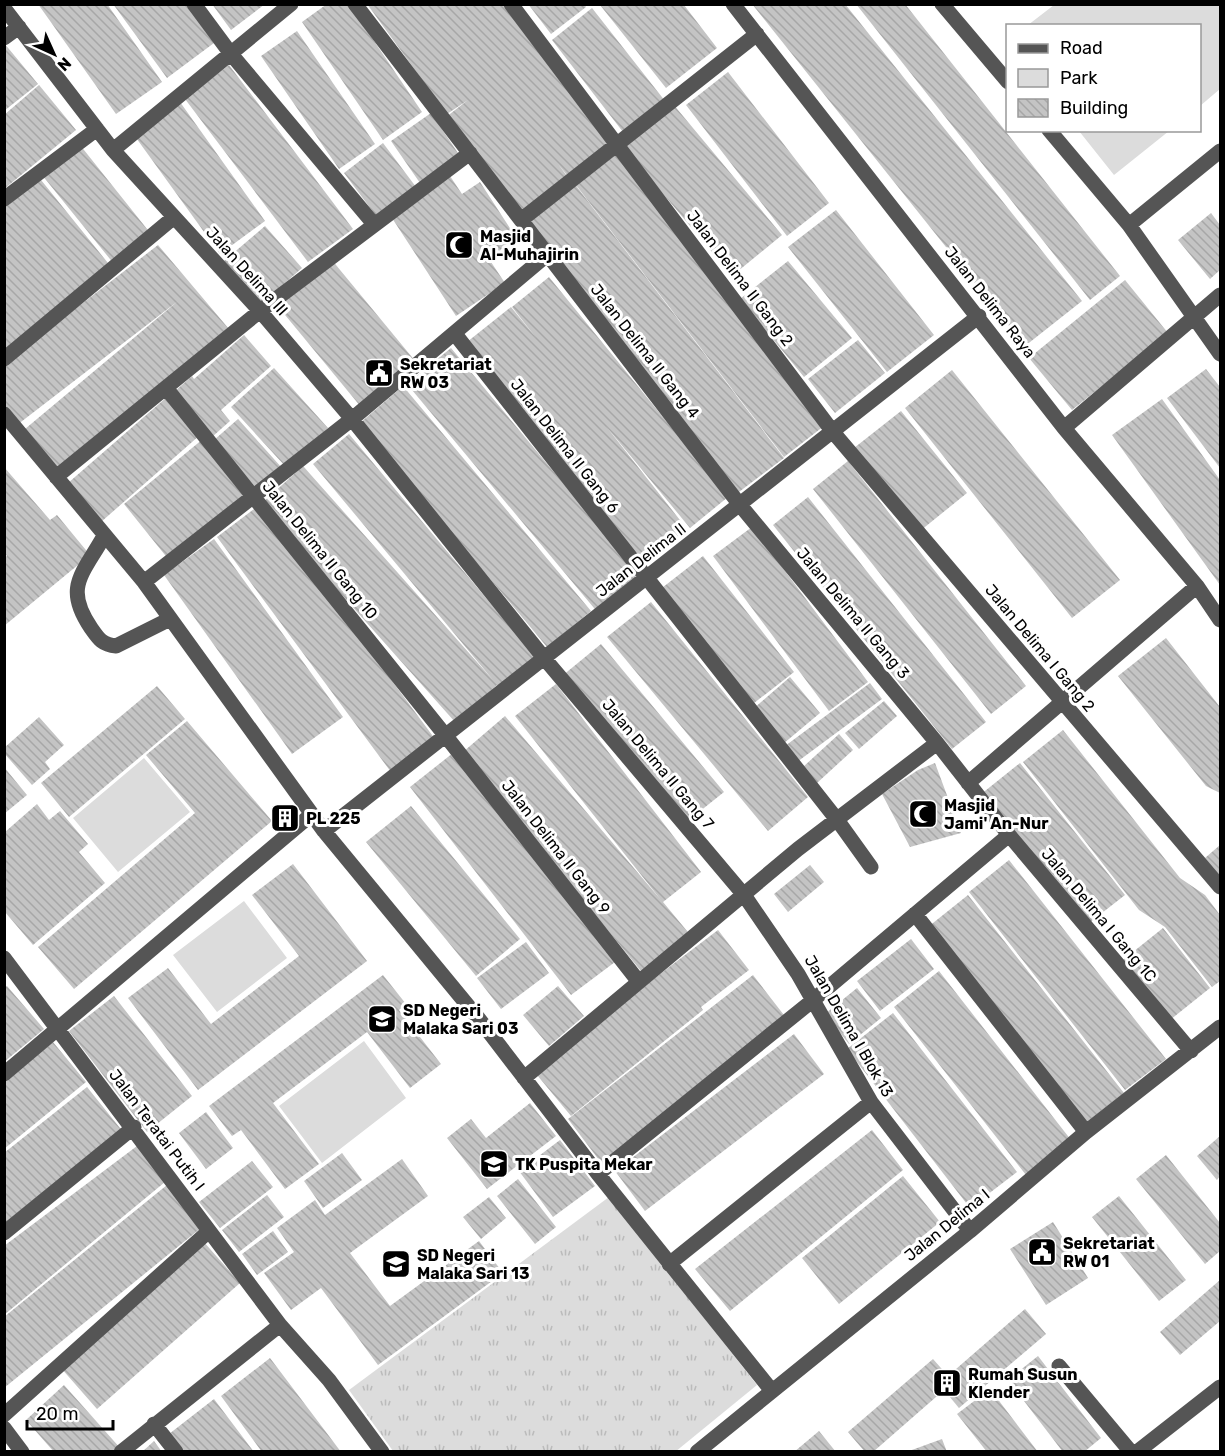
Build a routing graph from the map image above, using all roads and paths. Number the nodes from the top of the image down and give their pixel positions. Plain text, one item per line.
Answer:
1 (194, 4) edge
2 (291, 4) edge
3 (355, 4) edge
4 (511, 4) edge
5 (733, 4) edge
6 (942, 4) edge
7 (4, 8) edge
8 (19, 27) junction
9 (757, 34) junction
10 (4, 38) edge
11 (231, 54) junction
12 (1006, 80) edge
13 (97, 129) junction
14 (1051, 132) edge
15 (618, 146) junction
16 (113, 150) junction
17 (1221, 151) edge
18 (470, 153) junction
19 (4, 199) edge
20 (173, 218) junction
21 (521, 220) junction
22 (373, 223) junction
23 (1129, 225) junction
24 (548, 255) junction
25 (1221, 294) edge
26 (260, 311) junction
27 (979, 316) junction
28 (1192, 317) junction
29 (455, 334) junction
30 (1221, 354) edge
31 (4, 359) edge
32 (166, 387) junction
33 (4, 414) edge
34 (352, 419) junction
35 (1064, 428) junction
36 (833, 432) junction
37 (56, 477) junction
38 (253, 496) junction
39 (740, 505) junction
40 (105, 536) junction
41 (646, 579) junction
42 (144, 582) junction
43 (1197, 586) junction
44 (170, 619) junction
45 (1221, 620) edge
46 (544, 658) junction
47 (1062, 702) junction
48 (445, 735) junction
49 (938, 743) junction
50 (969, 783) junction
51 (312, 814) junction
52 (838, 821) junction
53 (324, 831) junction
54 (1009, 836) junction
55 (871, 867) dead end
56 (1221, 887) edge
57 (744, 895) junction
58 (915, 914) junction
59 (4, 958) edge
60 (639, 982) junction
61 (812, 1001) junction
62 (1221, 1027) edge
63 (58, 1029) junction
64 (1191, 1051) junction
65 (4, 1074) edge
66 (524, 1078) junction
67 (871, 1102) junction
68 (134, 1128) junction
69 (1086, 1132) junction
70 (598, 1174) junction
71 (209, 1231) junction
72 (970, 1231) junction
73 (4, 1233) edge
74 (669, 1264) junction
75 (280, 1325) junction
76 (1059, 1366) dead end
77 (1221, 1387) edge
78 (772, 1391) junction
79 (4, 1415) edge
80 (154, 1424) junction
81 (4, 1428) edge
82 (22, 1452) edge
83 (121, 1452) edge
84 (176, 1452) edge
85 (382, 1452) edge
86 (697, 1452) edge
87 (1131, 1452) edge
88 (1137, 1452) edge

1 - 11 street
2 - 11 street
3 - 18 street, Jalan Delima II Gang 4
4 - 15 street, Jalan Delima II Gang 2
5 - 9 street, Jalan Delima Raya
6 - 12 street
7 - 8 street, Jalan Delima III
8 - 10 street
8 - 13 street, Jalan Delima III
9 - 15 street
9 - 27 street, Jalan Delima Raya
11 - 16 street
11 - 22 street
13 - 16 street, Jalan Delima III
13 - 19 street
14 - 23 street
15 - 21 street
15 - 36 street, Jalan Delima II Gang 2
16 - 20 street, Jalan Delima III
17 - 23 street
18 - 21 street, Jalan Delima II Gang 4
18 - 22 street
20 - 26 street, Jalan Delima III
20 - 31 street
21 - 24 street, Jalan Delima II Gang 4
22 - 26 street
23 - 28 street
24 - 29 street
24 - 39 street, Jalan Delima II Gang 4
25 - 28 street
26 - 32 street
26 - 34 street, Jalan Delima III
27 - 35 street, Jalan Delima Raya
27 - 36 street, Jalan Delima II
28 - 30 street
28 - 35 street
29 - 34 street
29 - 41 street, Jalan Delima II Gang 6
32 - 37 street
32 - 38 street, Jalan Delima II Gang 10
33 - 37 street
34 - 38 street
34 - 46 street, Jalan Delima III
35 - 43 street, Jalan Delima Raya
36 - 39 street, Jalan Delima II
36 - 47 street, Jalan Delima I Gang 2
37 - 40 street
38 - 42 street
38 - 48 street, Jalan Delima II Gang 10
39 - 41 street, Jalan Delima II
39 - 49 street, Jalan Delima II Gang 3
40 - 42 street
40 - 44 street
41 - 46 street, Jalan Delima II
41 - 52 street, Jalan Delima II Gang 6
42 - 44 street
43 - 45 street, Jalan Delima Raya
43 - 47 street
44 - 51 street
46 - 48 street, Jalan Delima II
46 - 57 street, Jalan Delima II Gang 7
47 - 50 street
47 - 56 street, Jalan Delima I Gang 2
48 - 53 street, Jalan Delima II
48 - 60 street, Jalan Delima II Gang 9
49 - 50 street, Jalan Delima I Gang 1C
49 - 52 street
50 - 54 street, Jalan Delima I Gang 1C
51 - 53 street
51 - 63 street
52 - 55 street, Jalan Delima II Gang 6
52 - 57 street
53 - 66 street
54 - 58 street
54 - 64 street, Jalan Delima I Gang 1C
57 - 60 street
57 - 61 street, Jalan Delima I Blok 13
58 - 61 street
58 - 69 street
59 - 63 street, Jalan Teratai Putih I
60 - 66 street
61 - 67 street, Jalan Delima I Blok 13
61 - 70 street
62 - 64 street, Jalan Delima I
63 - 65 street
63 - 68 street, Jalan Teratai Putih I
64 - 69 street, Jalan Delima I
66 - 70 street
67 - 72 street, Jalan Delima I Blok 13
67 - 74 street
68 - 71 street, Jalan Teratai Putih I
68 - 73 street
69 - 72 street, Jalan Delima I
70 - 74 street
71 - 75 street, Jalan Teratai Putih I
71 - 79 street
72 - 78 street, Jalan Delima I
74 - 78 street
75 - 80 street
75 - 85 street, Jalan Teratai Putih I
76 - 87 street
77 - 88 street
78 - 86 street, Jalan Delima I
80 - 83 street
80 - 84 street
81 - 82 street

